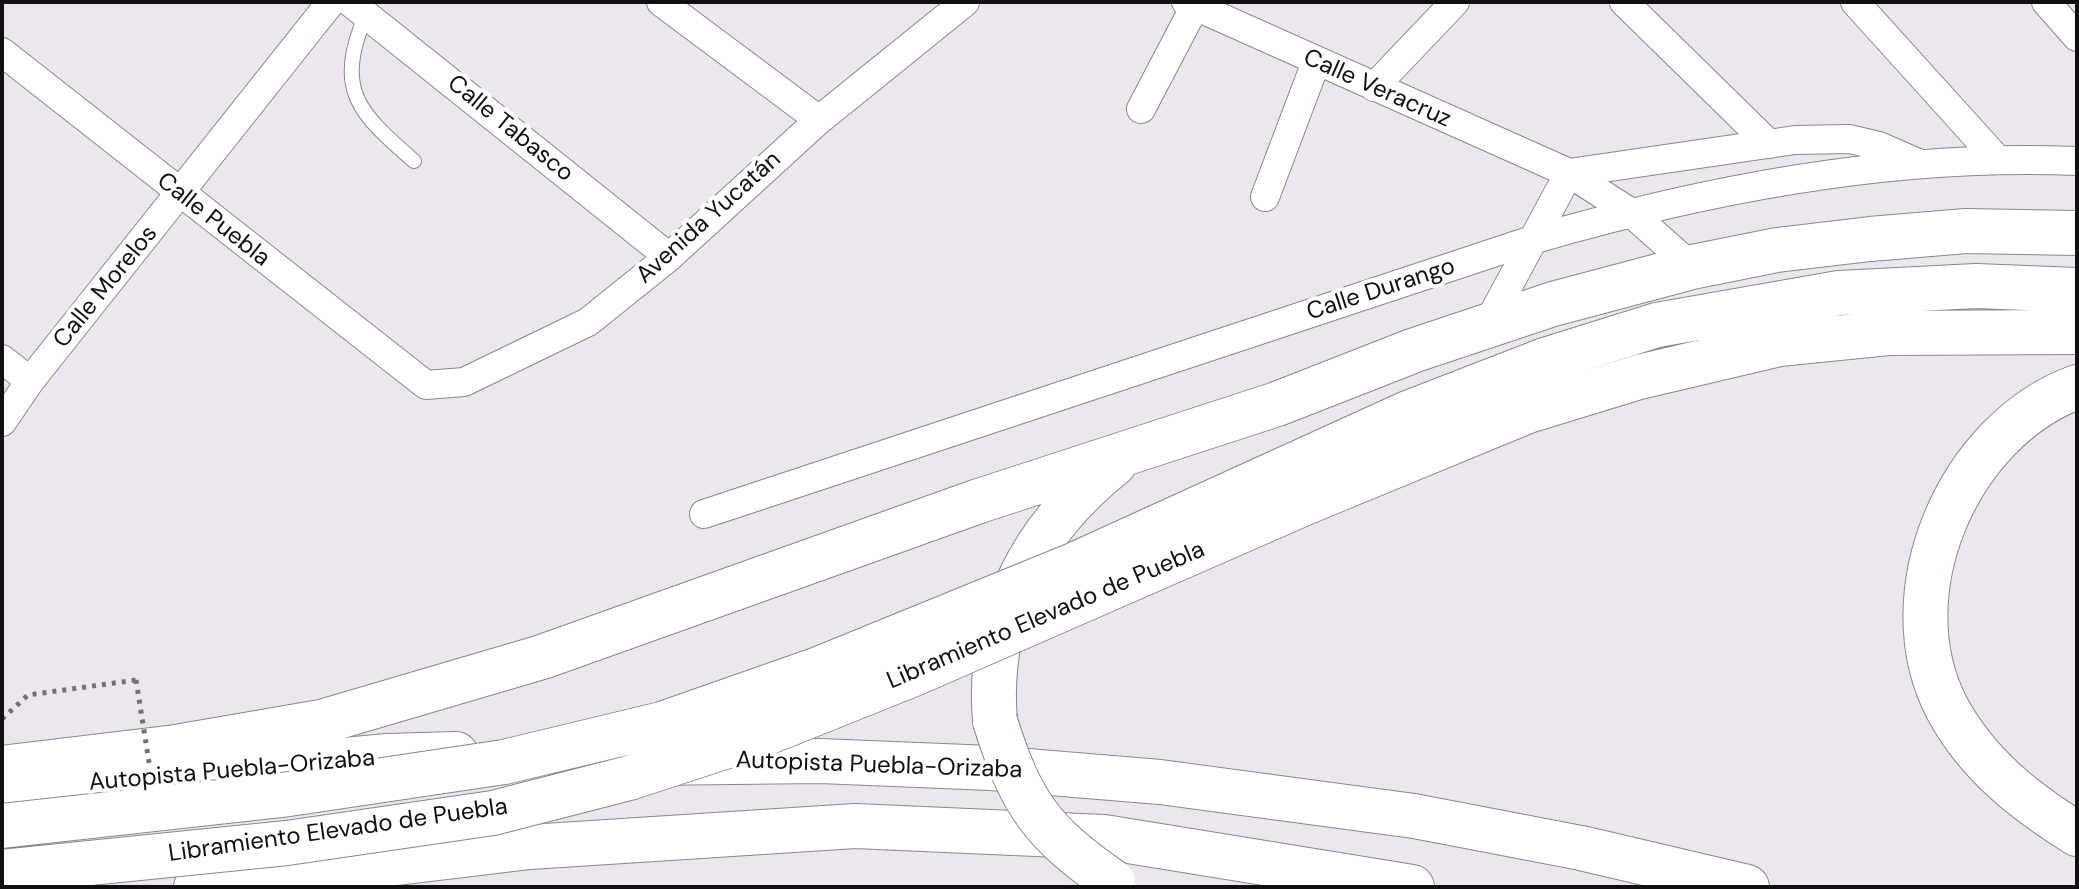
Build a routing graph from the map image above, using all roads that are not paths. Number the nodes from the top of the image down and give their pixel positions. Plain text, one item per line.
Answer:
1 (331, 2) edge
2 (661, 2) edge
3 (965, 2) edge
4 (1455, 2) edge
5 (1624, 2) edge
6 (1855, 2) edge
7 (2046, 2) edge
8 (1190, 5) edge
9 (358, 8) edge
10 (2077, 37) edge
11 (2, 52) edge
12 (1316, 62) junction
13 (1374, 87) junction
14 (1141, 109) dead end
15 (819, 120) junction
16 (1769, 144) junction
17 (1996, 158) junction
18 (414, 161) dead end
19 (2077, 161) edge
20 (1918, 163) junction
21 (1569, 173) junction
22 (181, 195) junction
23 (1265, 197) dead end
24 (1630, 212) junction
25 (2077, 233) edge
26 (1535, 239) junction
27 (669, 257) junction
28 (1692, 267) junction
29 (2077, 290) edge
30 (1485, 329) junction
31 (2077, 332) edge
32 (2, 359) edge
33 (30, 381) junction
34 (426, 385) joint
35 (2077, 387) edge
36 (2, 422) edge
37 (1140, 447) junction
38 (704, 514) dead end
39 (2, 768) edge
40 (2, 793) edge
41 (2, 826) edge
42 (2077, 834) edge
43 (2, 872) edge
44 (1121, 884) edge
45 (196, 887) edge
46 (1412, 887) edge
47 (1747, 887) edge

1 - 22 street, Calle Morelos
2 - 15 street
3 - 15 street, Avenida Yucatán
4 - 13 street
5 - 16 street
6 - 17 street
7 - 10 street
8 - 12 street, Calle Veracruz
8 - 14 street
9 - 18 lane
9 - 27 street, Calle Tabasco
11 - 22 street, Calle Puebla
12 - 13 street, Calle Veracruz
12 - 23 street
13 - 21 street, Calle Veracruz
15 - 27 street, Avenida Yucatán
16 - 20 street
16 - 21 street
17 - 19 street, Calle Durango
17 - 20 street, Calle Durango
20 - 24 street, Calle Durango
21 - 24 street, Calle Veracruz
21 - 26 street
22 - 33 street, Calle Morelos
22 - 34 street, Calle Puebla
24 - 26 street, Calle Durango
24 - 28 street, Calle Veracruz
25 - 28 main road
26 - 30 street
26 - 38 street, Calle Durango
27 - 34 street, Avenida Yucatán
28 - 30 main road
29 - 41 main road, Libramiento Elevado de Puebla, bridge
30 - 37 main road
31 - 43 main road, Libramiento Elevado de Puebla, bridge
32 - 33 street
33 - 36 street, Calle Morelos
35 - 42 main road
37 - 39 main road
37 - 44 main road, bridge
40 - 47 main road, Autopista Puebla-Orizaba
45 - 46 main road

